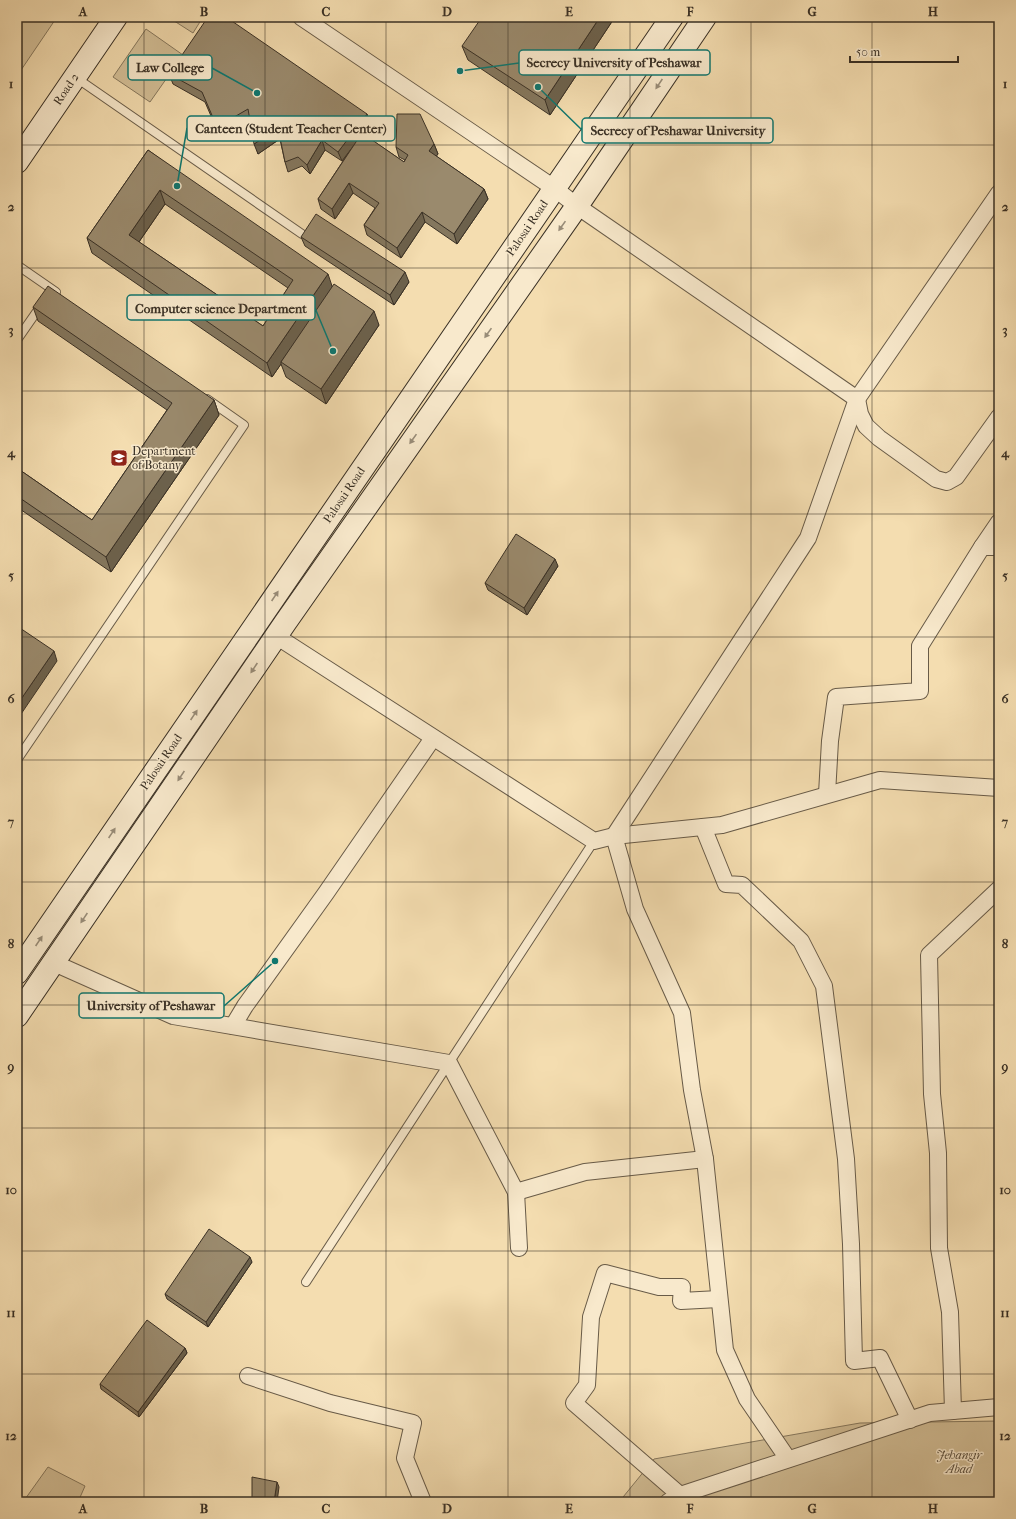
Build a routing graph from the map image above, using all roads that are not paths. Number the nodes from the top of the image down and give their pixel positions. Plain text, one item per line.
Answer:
1 (116, 17) edge
2 (301, 17) edge
3 (672, 17) edge
4 (705, 17) edge
5 (75, 77) junction
6 (17, 162) edge
7 (554, 188) junction
8 (999, 193) edge
9 (577, 206) junction
10 (302, 234) edge
11 (17, 265) edge
12 (52, 290) junction
13 (65, 299) edge
14 (17, 340) edge
15 (200, 394) edge
16 (857, 399) junction
17 (999, 417) edge
18 (999, 522) edge
19 (999, 546) edge
20 (982, 547) junction
21 (258, 621) junction
22 (276, 636) junction
23 (433, 738) junction
24 (17, 760) edge
25 (999, 788) edge
26 (827, 794) junction
27 (703, 827) junction
28 (614, 836) junction
29 (594, 840) junction
30 (84, 875) junction
31 (999, 889) edge
32 (103, 890) junction
33 (54, 963) junction
34 (17, 973) edge
35 (17, 1016) edge
36 (234, 1026) junction
37 (449, 1063) junction
38 (705, 1159) junction
39 (516, 1192) junction
40 (519, 1248) dead end
41 (306, 1282) dead end
42 (719, 1299) junction
43 (248, 1376) dead end
44 (999, 1407) edge
45 (952, 1411) junction
46 (910, 1420) junction
47 (788, 1459) junction
48 (674, 1498) edge
49 (423, 1502) edge

1 - 5 street, Road 2
2 - 7 street
3 - 7 street, Palosai Road
4 -> 9 street
5 - 6 street, Road 2
5 - 10 lane
7 - 9 street
21 -> 7 street, Palosai Road
8 - 16 street
9 - 16 street
9 -> 22 street
11 - 12 lane
12 - 13 lane
12 - 14 lane
15 - 24 lane
16 - 17 street
16 - 28 street
18 - 20 street
19 - 20 street
20 - 26 street
21 - 22 street
30 -> 21 street, Palosai Road
22 - 23 street
22 -> 32 street
23 - 29 street
23 - 36 street
25 - 26 street
26 - 27 street
27 - 28 street
27 - 46 street
28 - 29 street
28 - 38 street
29 - 37 lane
30 - 32 street
34 -> 30 street, Palosai Road
31 - 45 street
32 -> 33 street
33 - 35 street
33 - 36 street
36 - 37 street
37 - 39 street
37 - 41 lane
38 - 39 street
38 - 42 street
39 - 40 street
42 - 47 street
42 - 48 street
43 - 49 street
44 - 45 street
45 - 46 street
46 - 47 street
47 - 48 street

